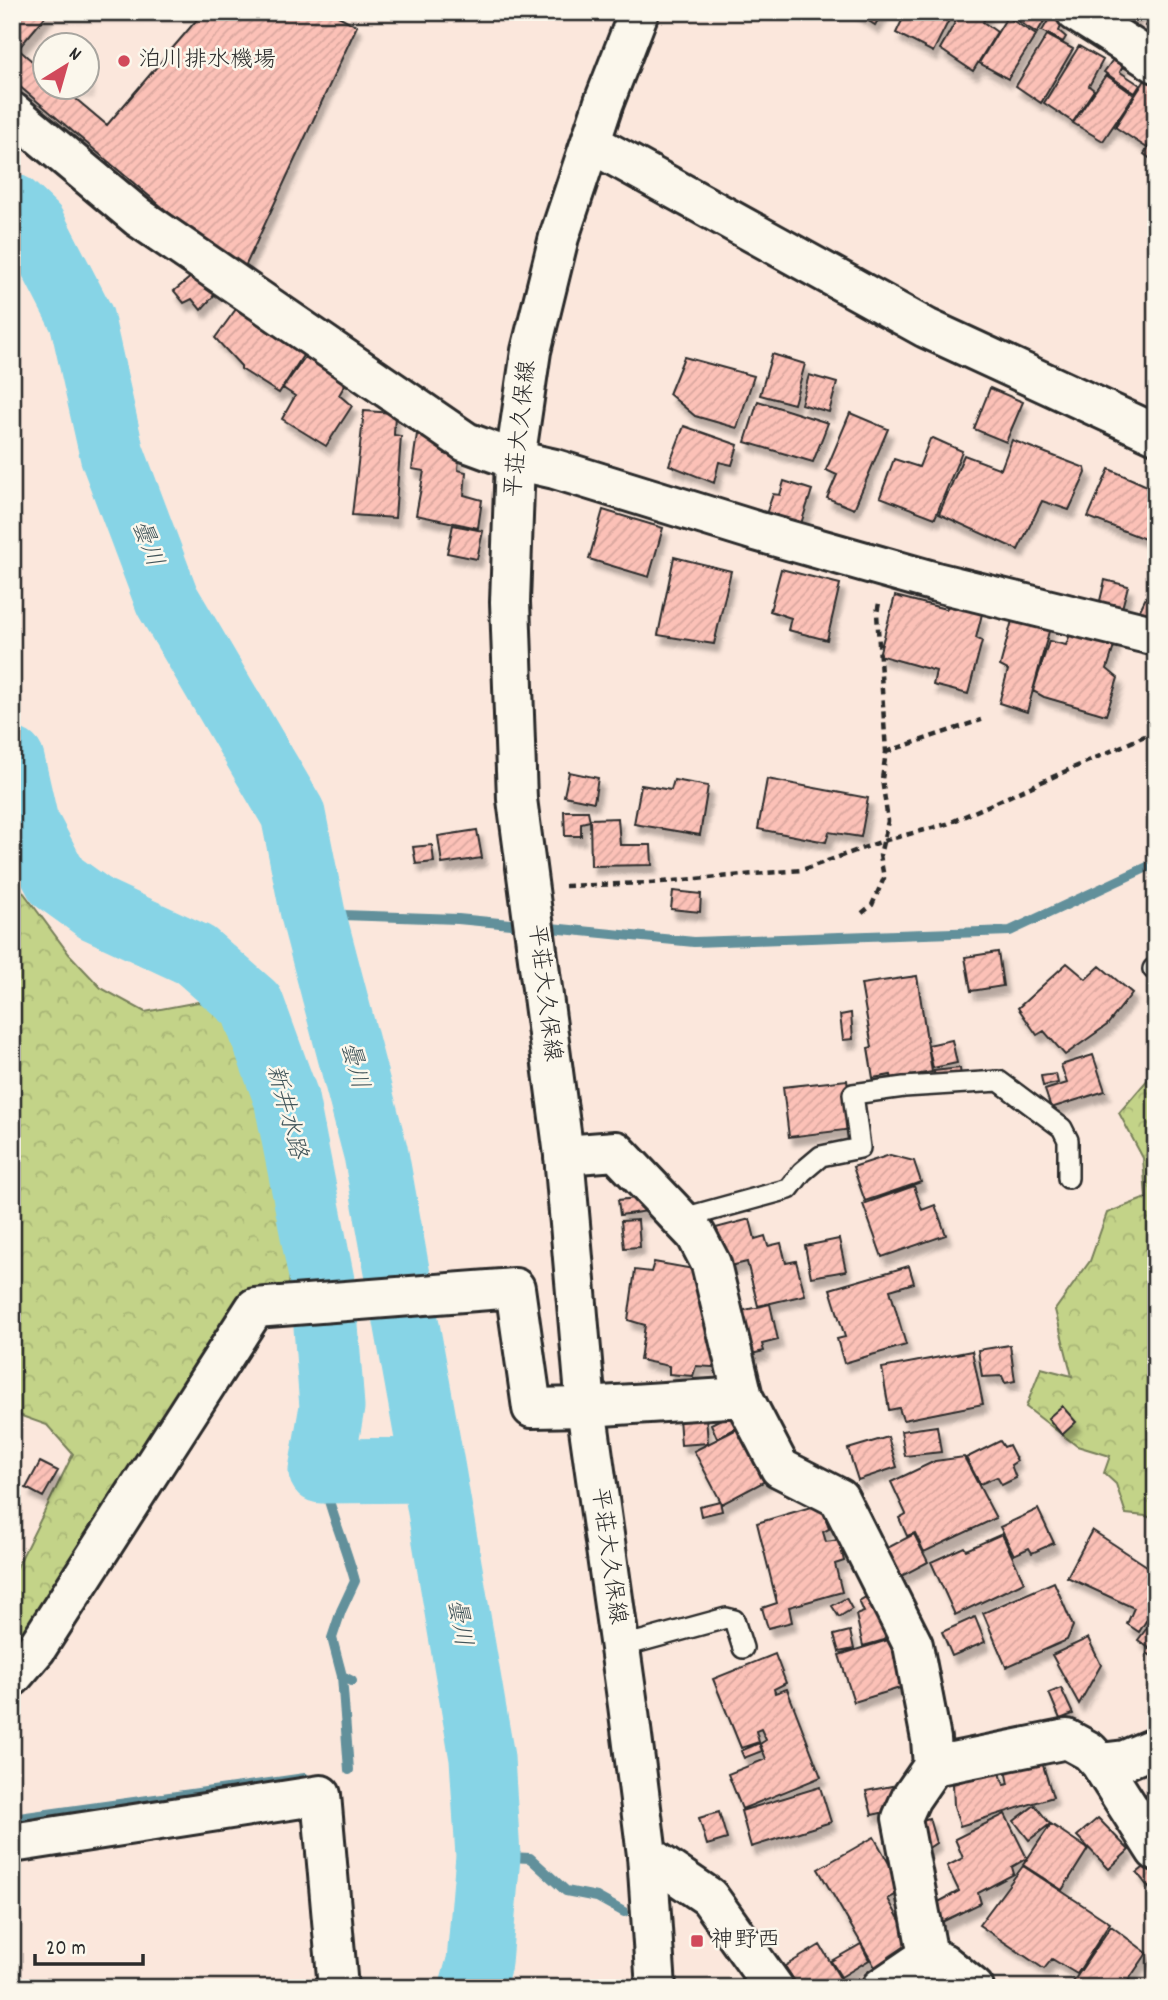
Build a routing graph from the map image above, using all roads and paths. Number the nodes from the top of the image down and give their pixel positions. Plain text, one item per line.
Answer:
1 (639, 12) edge
2 (1076, 12) edge
3 (1156, 63) edge
4 (12, 112) edge
5 (591, 144) junction
6 (1156, 434) edge
7 (515, 460) junction
8 (890, 568) junction
9 (1156, 636) edge
10 (981, 720) dead end
11 (1156, 732) edge
12 (886, 752) junction
13 (883, 841) junction
14 (543, 895) junction
15 (862, 913) dead end
16 (564, 1155) junction
17 (1068, 1178) dead end
18 (680, 1219) junction
19 (743, 1396) junction
20 (586, 1406) junction
21 (620, 1647) junction
22 (743, 1648) dead end
23 (12, 1677) edge
24 (1156, 1747) edge
25 (1100, 1763) junction
26 (933, 1766) junction
27 (12, 1843) edge
28 (1156, 1851) edge
29 (647, 1855) junction
30 (928, 1956) junction
31 (338, 1988) edge
32 (656, 1988) edge
33 (774, 1988) edge
34 (881, 1988) edge
35 (974, 1988) edge

1 - 5 street, 平荘大久保線
2 - 3 street
4 - 7 street
5 - 6 street
5 - 7 street, 平荘大久保線
7 - 8 street
7 - 14 street, 平荘大久保線
8 - 9 street
8 - 12 path
10 - 12 path
11 - 13 path
12 - 13 path
13 - 14 path
13 - 15 path
14 - 16 street, 平荘大久保線
16 - 18 street
16 - 20 street, 平荘大久保線
17 - 18 lane
18 - 19 street
19 - 20 street
19 - 26 street
20 - 21 street, 平荘大久保線
20 - 23 street
21 - 22 lane
21 - 29 street, 平荘大久保線
24 - 25 street
25 - 26 street
25 - 28 street
26 - 30 street
27 - 31 street
29 - 32 street, 平荘大久保線
29 - 33 street
30 - 34 street
30 - 35 street

